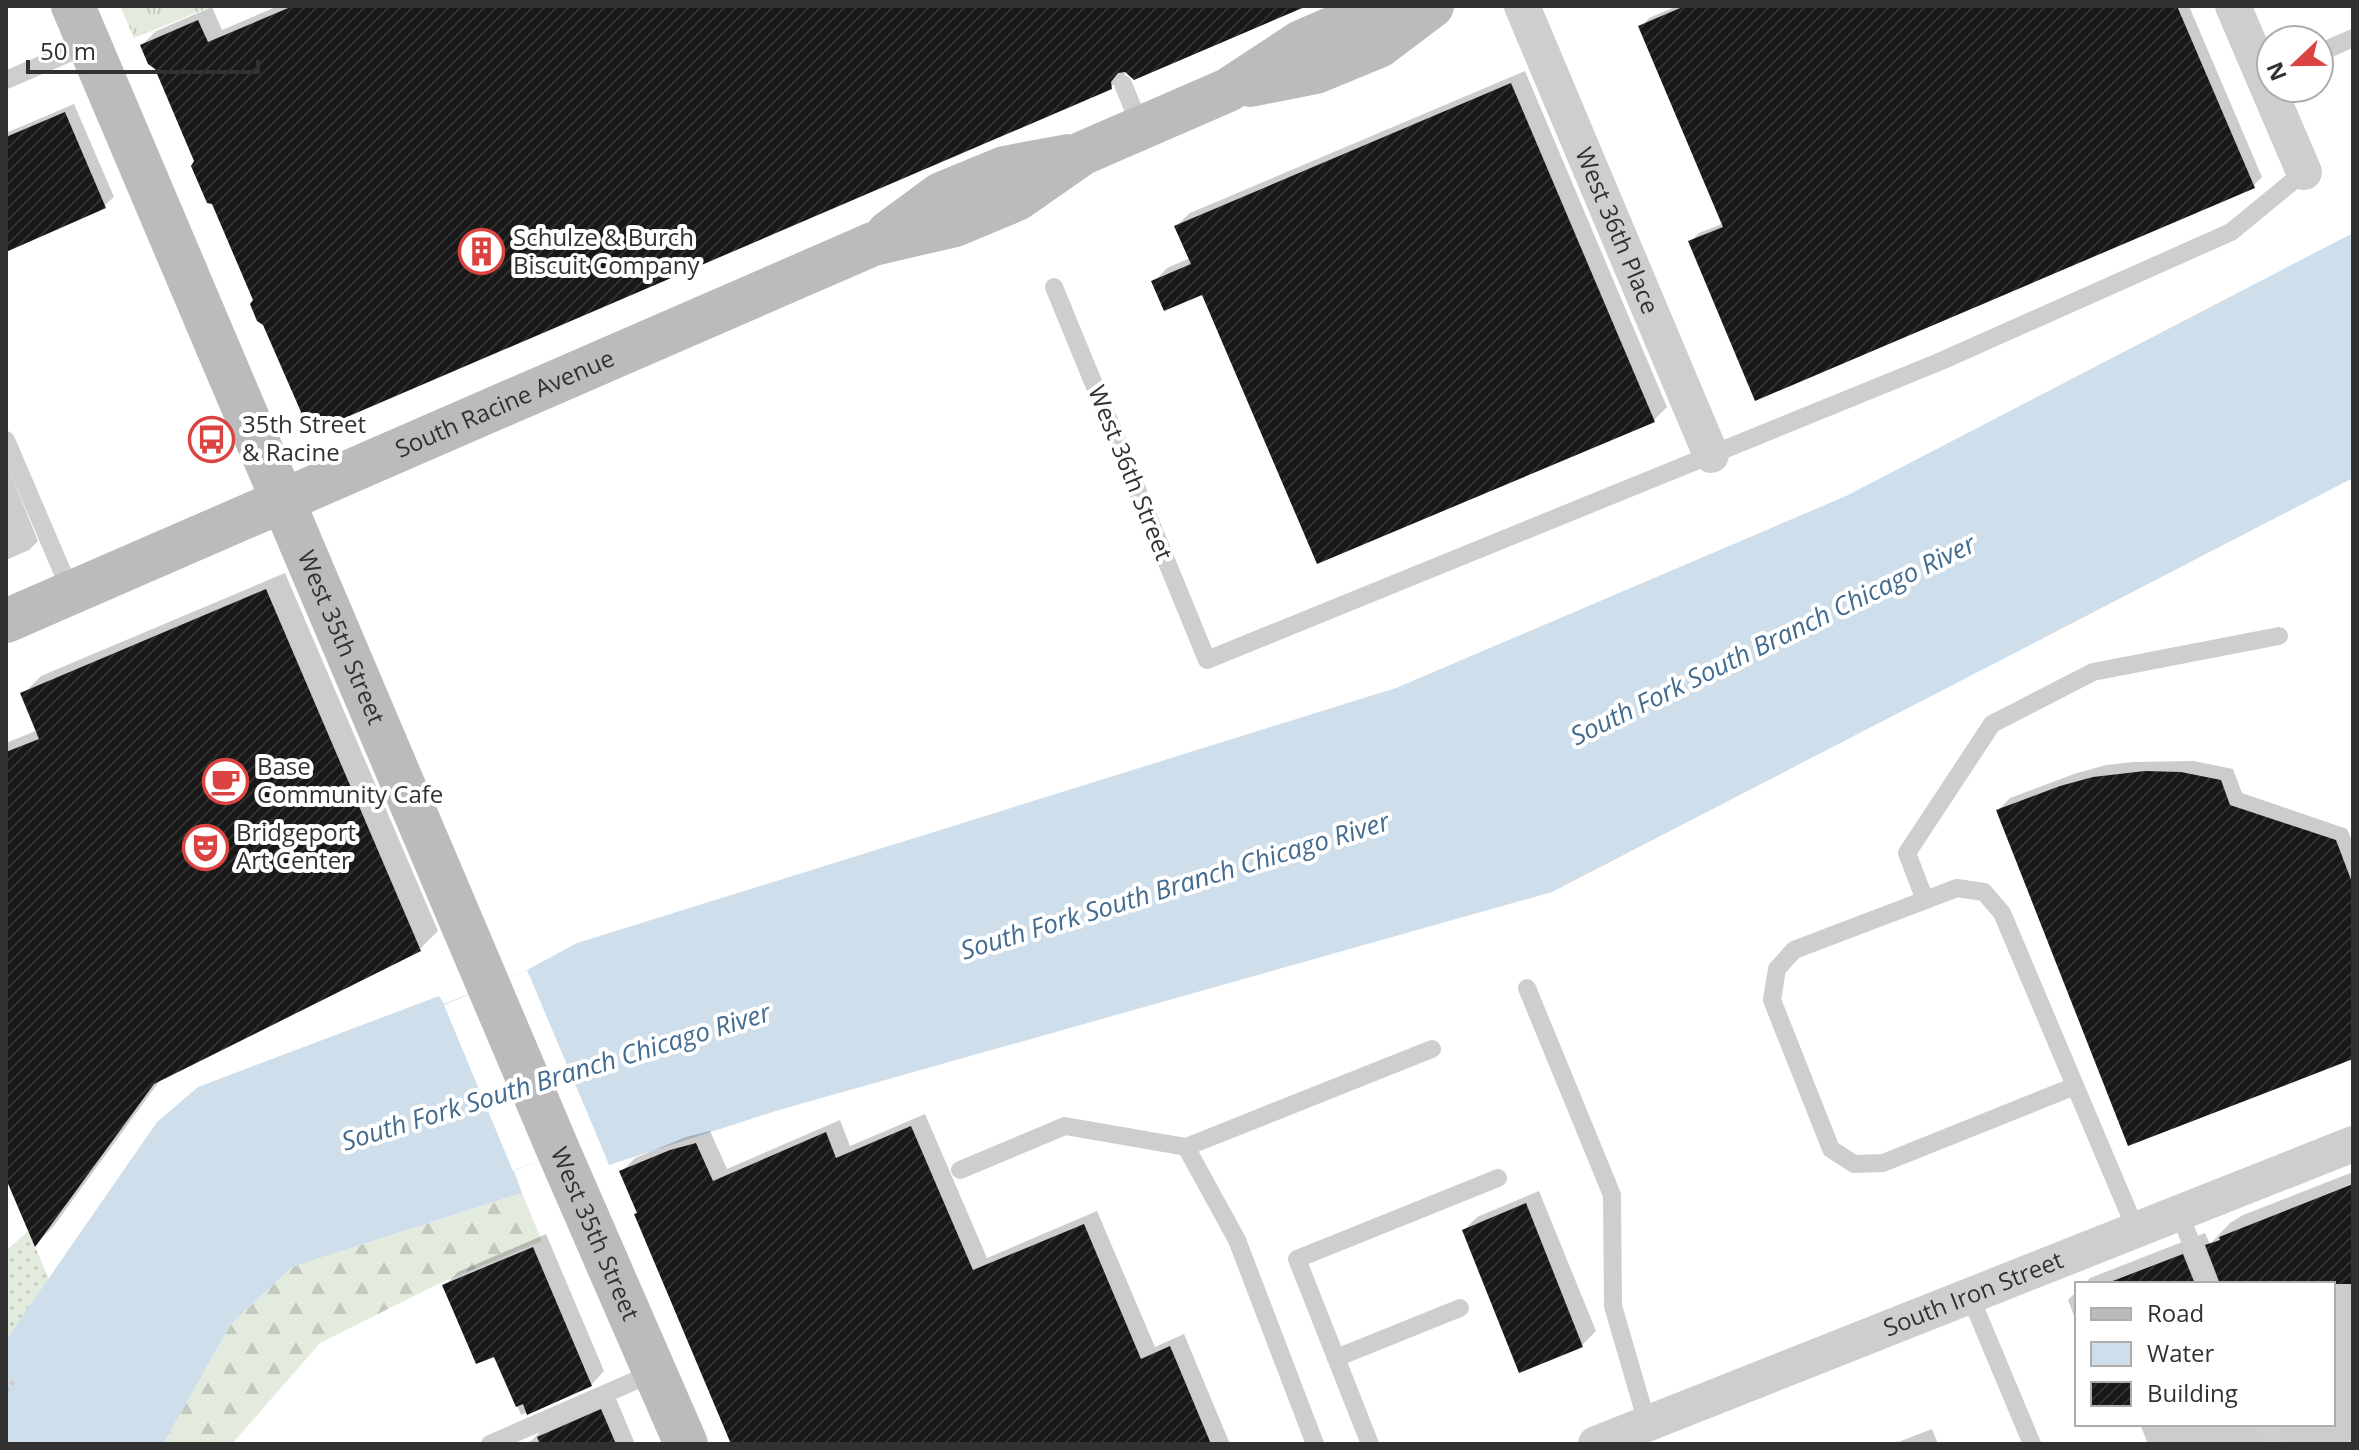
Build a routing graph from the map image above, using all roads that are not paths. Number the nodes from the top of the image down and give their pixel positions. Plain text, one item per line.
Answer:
1 (1400, 6) edge
2 (1432, 6) edge
3 (1522, 6) edge
4 (2233, 6) edge
5 (81, 25) edge
6 (2255, 51) edge
7 (6, 80) edge
8 (1123, 84) dead end
9 (1228, 90) junction
10 (2278, 104) edge
11 (1141, 128) junction
12 (2304, 172) joint
13 (1054, 287) dead end
14 (6, 440) edge
15 (1711, 455) junction
16 (284, 500) junction
17 (71, 592) junction
18 (6, 621) edge
19 (2279, 636) dead end
20 (1925, 900) junction
21 (1527, 988) dead end
22 (1432, 1049) dead end
23 (2075, 1086) junction
24 (2353, 1144) edge
25 (1186, 1147) junction
26 (960, 1170) dead end
27 (1498, 1178) dead end
28 (2179, 1213) junction
29 (2136, 1230) junction
30 (2207, 1282) edge
31 (1970, 1296) junction
32 (1460, 1308) dead end
33 (1336, 1358) junction
34 (655, 1372) junction
35 (1647, 1423) junction
36 (490, 1444) edge
37 (686, 1444) edge
38 (1315, 1444) edge
39 (1370, 1444) edge
40 (1596, 1444) edge
41 (2032, 1444) edge

1 - 9 street, South Racine Avenue
2 - 9 street, South Racine Avenue
3 - 15 street, West 36th Place
4 - 6 street
5 - 7 lane
5 - 16 street, West 35th Street
8 - 11 lane
9 - 11 street, South Racine Avenue
10 - 12 street
11 - 16 street, South Racine Avenue
12 - 15 lane
13 - 15 lane, West 36th Street
14 - 17 lane
16 - 17 street, South Racine Avenue
16 - 34 street, West 35th Street
17 - 18 street, South Racine Avenue
19 - 20 lane
20 - 23 lane
20 - 23 lane
21 - 35 lane
22 - 25 lane
23 - 29 lane
24 - 28 street, South Iron Street
25 - 26 lane
25 - 38 lane
27 - 33 lane
28 - 29 street, South Iron Street
28 - 30 lane
29 - 31 street, South Iron Street
31 - 35 street, South Iron Street
31 - 41 lane
32 - 33 lane
33 - 39 lane
34 - 36 lane
34 - 37 street, West 35th Street
35 - 40 street, South Iron Street

